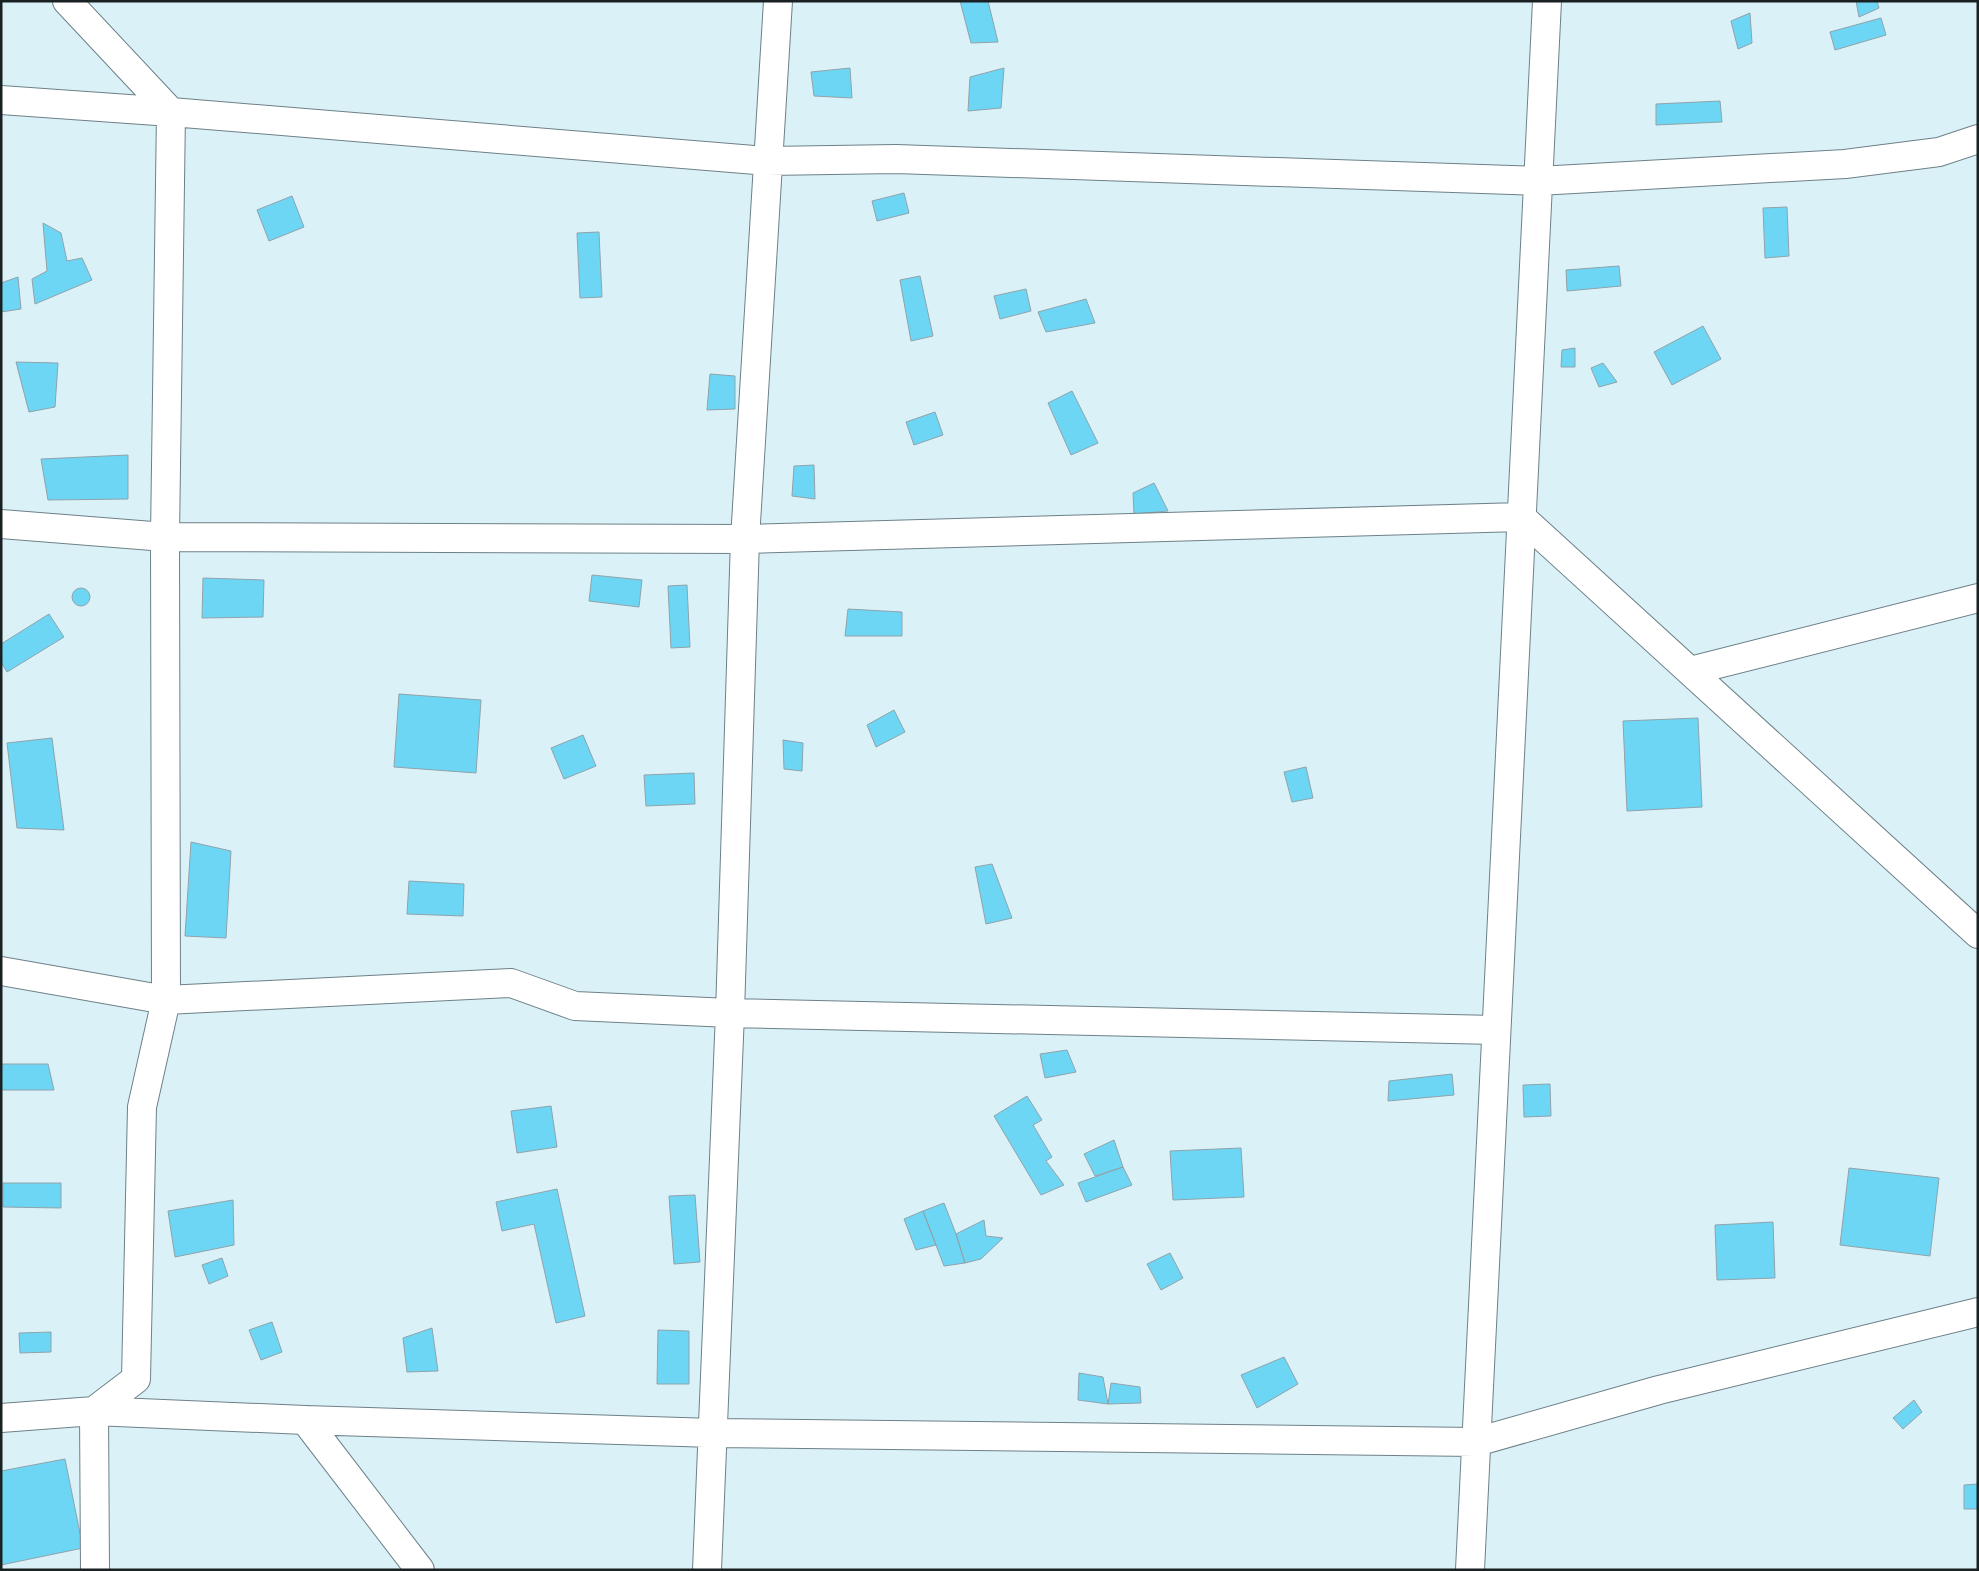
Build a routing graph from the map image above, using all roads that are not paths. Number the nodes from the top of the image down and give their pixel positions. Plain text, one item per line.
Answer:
1 (67, 1) edge
2 (778, 1) edge
3 (1546, 1) edge
4 (1, 100) edge
5 (171, 112) junction
6 (1978, 140) edge
7 (767, 161) junction
8 (1538, 181) junction
9 (1521, 517) junction
10 (1, 524) edge
11 (165, 537) junction
12 (745, 539) junction
13 (1978, 598) edge
14 (1690, 671) junction
15 (1978, 934) edge
16 (1, 971) edge
17 (166, 1000) junction
18 (730, 1013) junction
19 (1496, 1030) junction
20 (1978, 1312) edge
21 (94, 1411) junction
22 (1, 1418) edge
23 (305, 1420) junction
24 (712, 1433) junction
25 (1476, 1442) junction
26 (95, 1570) edge
27 (420, 1570) edge
28 (706, 1570) edge
29 (1470, 1570) edge

1 - 5 street
2 - 7 street
3 - 8 street
4 - 5 street
5 - 7 street
5 - 11 street
6 - 8 street
7 - 8 street
7 - 12 street
8 - 9 street
9 - 12 street
9 - 14 street
9 - 19 street
10 - 11 street
11 - 12 street
11 - 17 street
12 - 18 street
13 - 14 street
14 - 15 street
16 - 17 street
17 - 18 street
17 - 21 street
18 - 19 street
18 - 24 street
19 - 25 street
20 - 25 street
21 - 22 street
21 - 23 street
21 - 26 street
23 - 24 street
23 - 27 street
24 - 25 street
24 - 28 street
25 - 29 street

